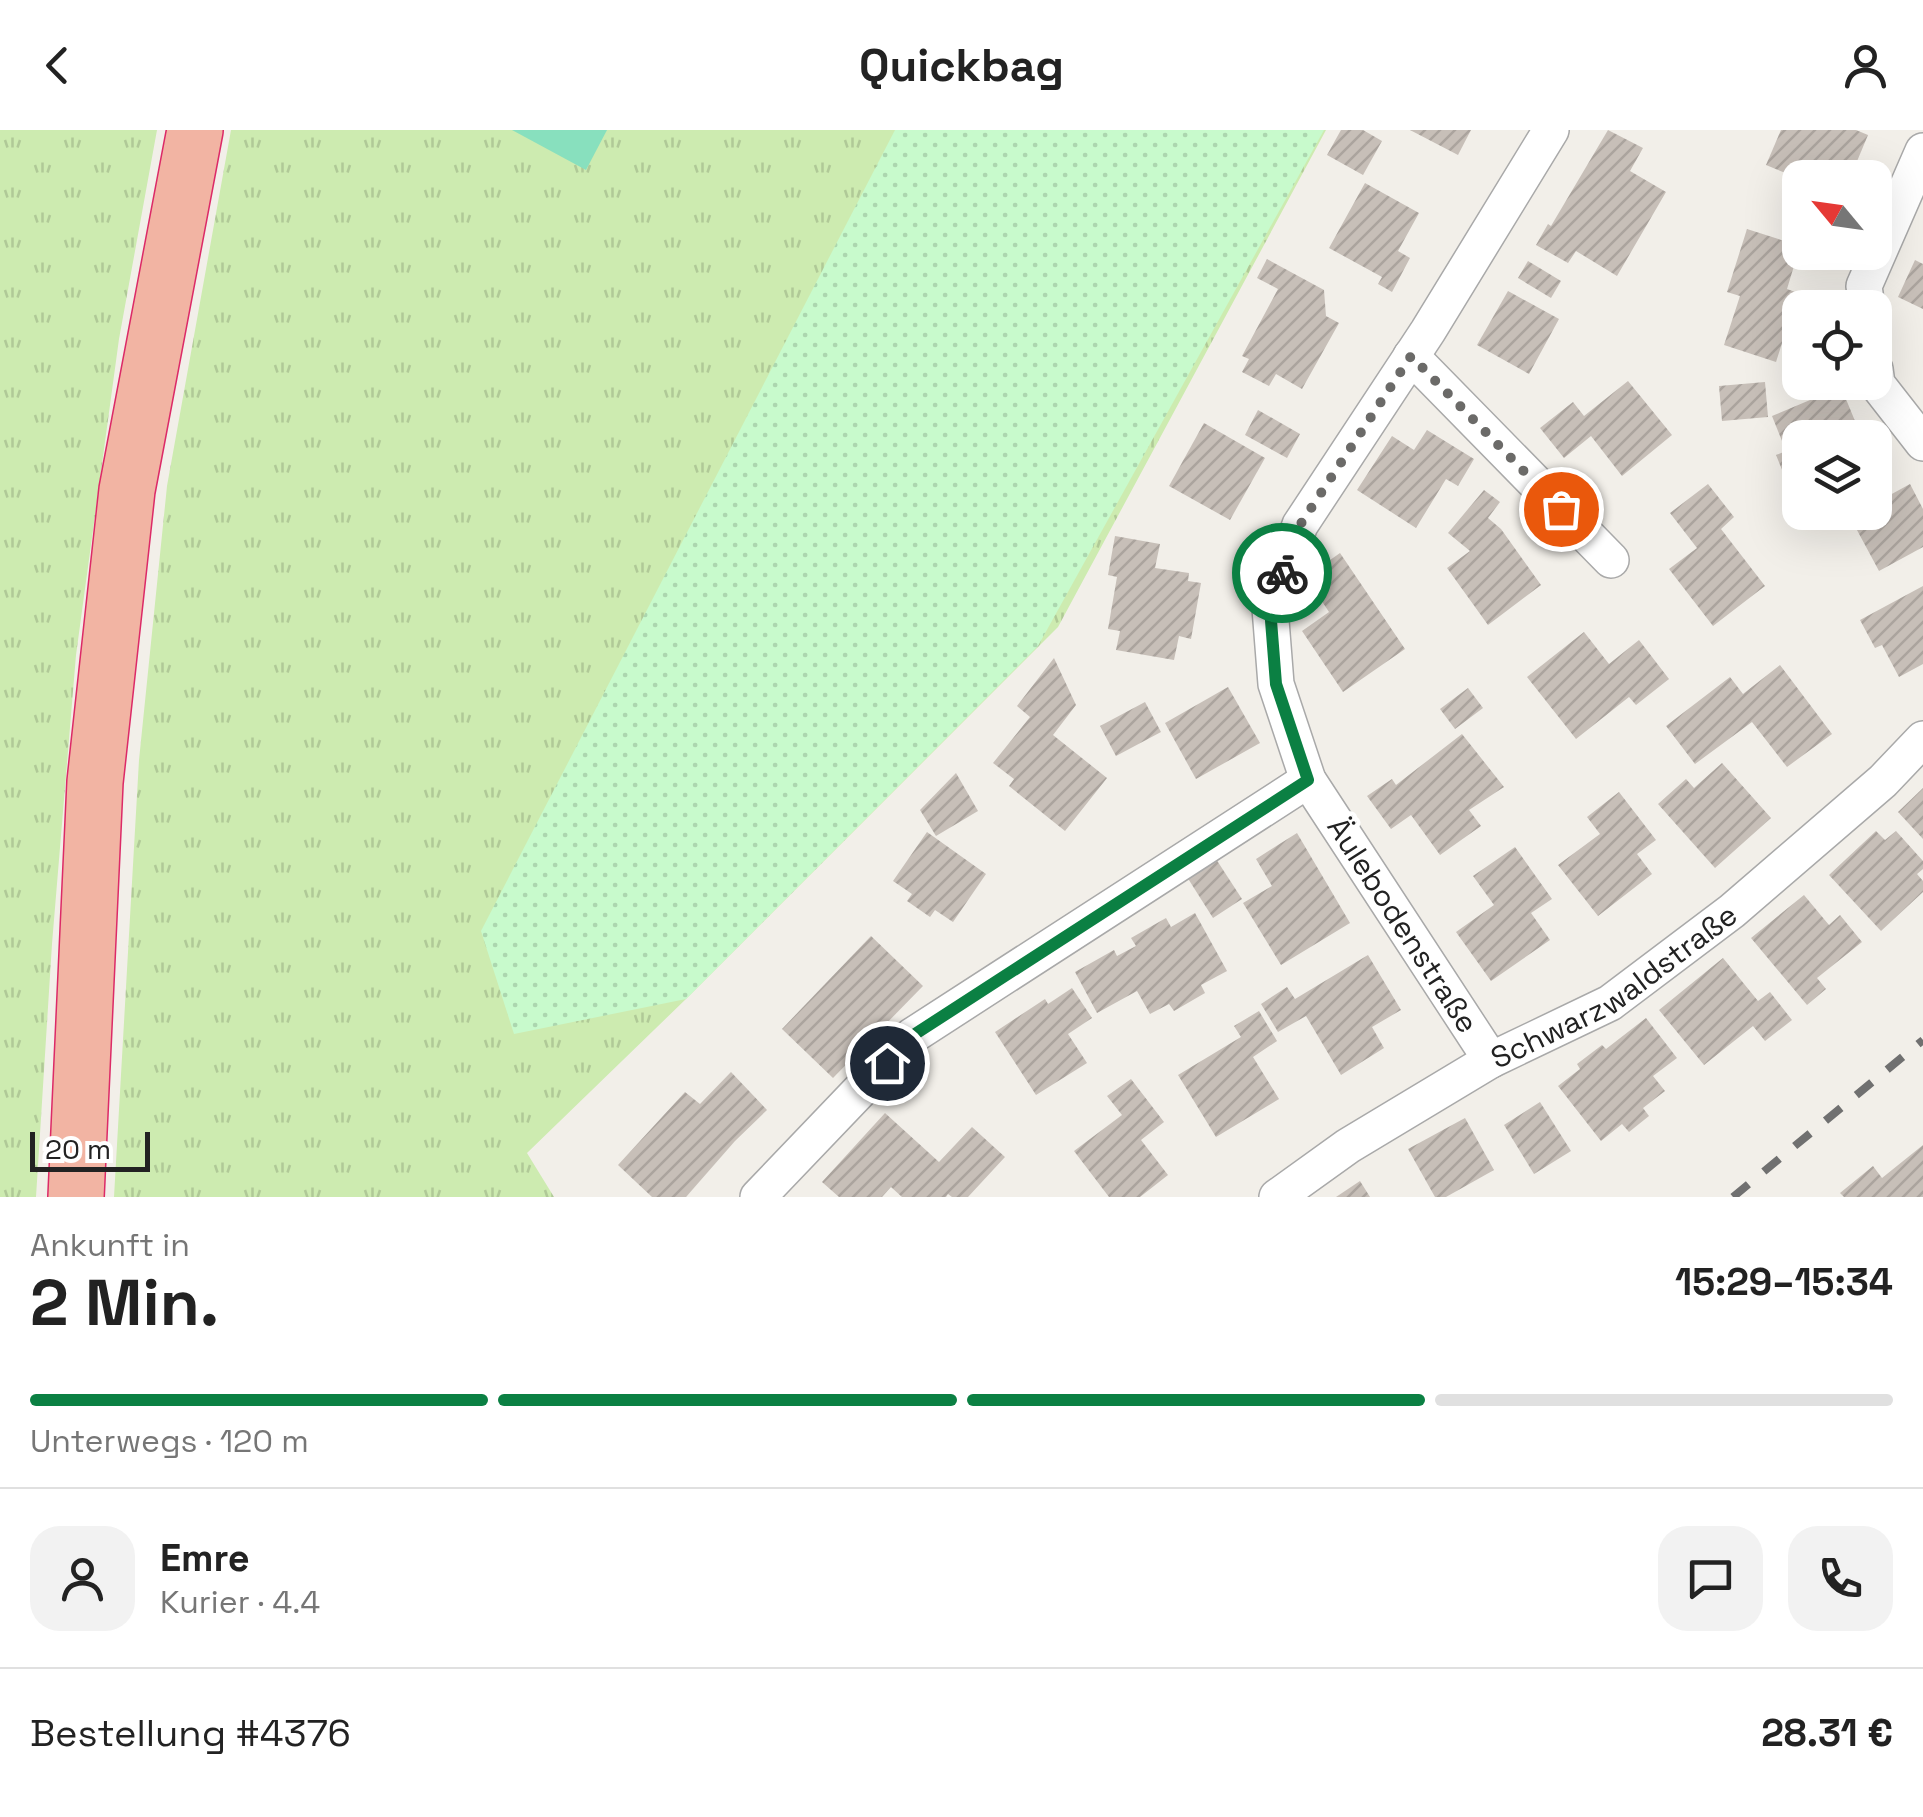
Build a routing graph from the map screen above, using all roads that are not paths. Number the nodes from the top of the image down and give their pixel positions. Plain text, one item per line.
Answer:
1 (195, 130) edge
2 (1551, 130) edge
3 (1923, 152) edge
4 (1865, 290) edge
5 (1411, 356) junction
6 (1889, 400) edge
7 (1923, 443) edge
8 (1611, 560) dead end
9 (1923, 740) edge
10 (1308, 780) junction
11 (1492, 1060) junction
12 (76, 1197) edge
13 (758, 1197) edge
14 (1277, 1197) edge

1 - 12 highway
2 - 5 street, Äulebodenstraße
3 - 4 street
5 - 8 street
5 - 10 street, Äulebodenstraße
6 - 7 street
9 - 11 street, Schwarzwaldstraße
10 - 11 street, Äulebodenstraße
10 - 13 street
11 - 14 street, Schwarzwaldstraße

